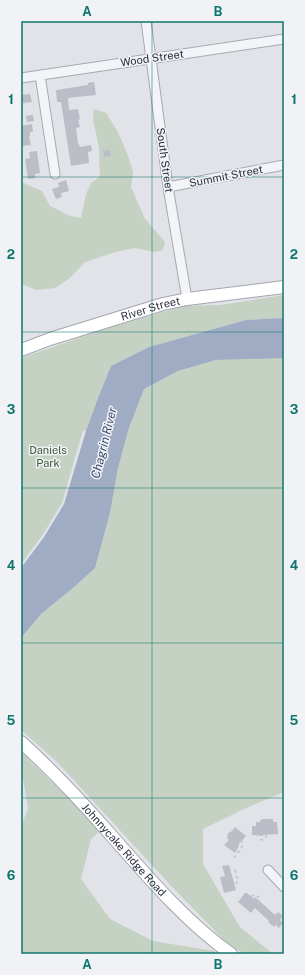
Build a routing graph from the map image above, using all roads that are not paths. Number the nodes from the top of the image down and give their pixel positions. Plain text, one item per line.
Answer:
1 (146, 21) edge
2 (284, 39) edge
3 (152, 58) junction
4 (40, 75) junction
5 (21, 78) edge
6 (284, 165) edge
7 (55, 174) dead end
8 (168, 187) junction
9 (284, 287) edge
10 (187, 299) junction
11 (21, 350) edge
12 (21, 742) edge
13 (268, 870) dead end
14 (284, 887) edge
15 (231, 954) edge

1 - 3 street, South Street
2 - 3 street, Wood Street
3 - 4 street, Wood Street
3 - 8 street, South Street
4 - 5 street, Wood Street
4 - 7 street
6 - 8 street, Summit Street
8 - 10 street, South Street
9 - 10 main road, River Street
10 - 11 main road, River Street
12 - 15 main road, Johnnycake Ridge Road
13 - 14 street

